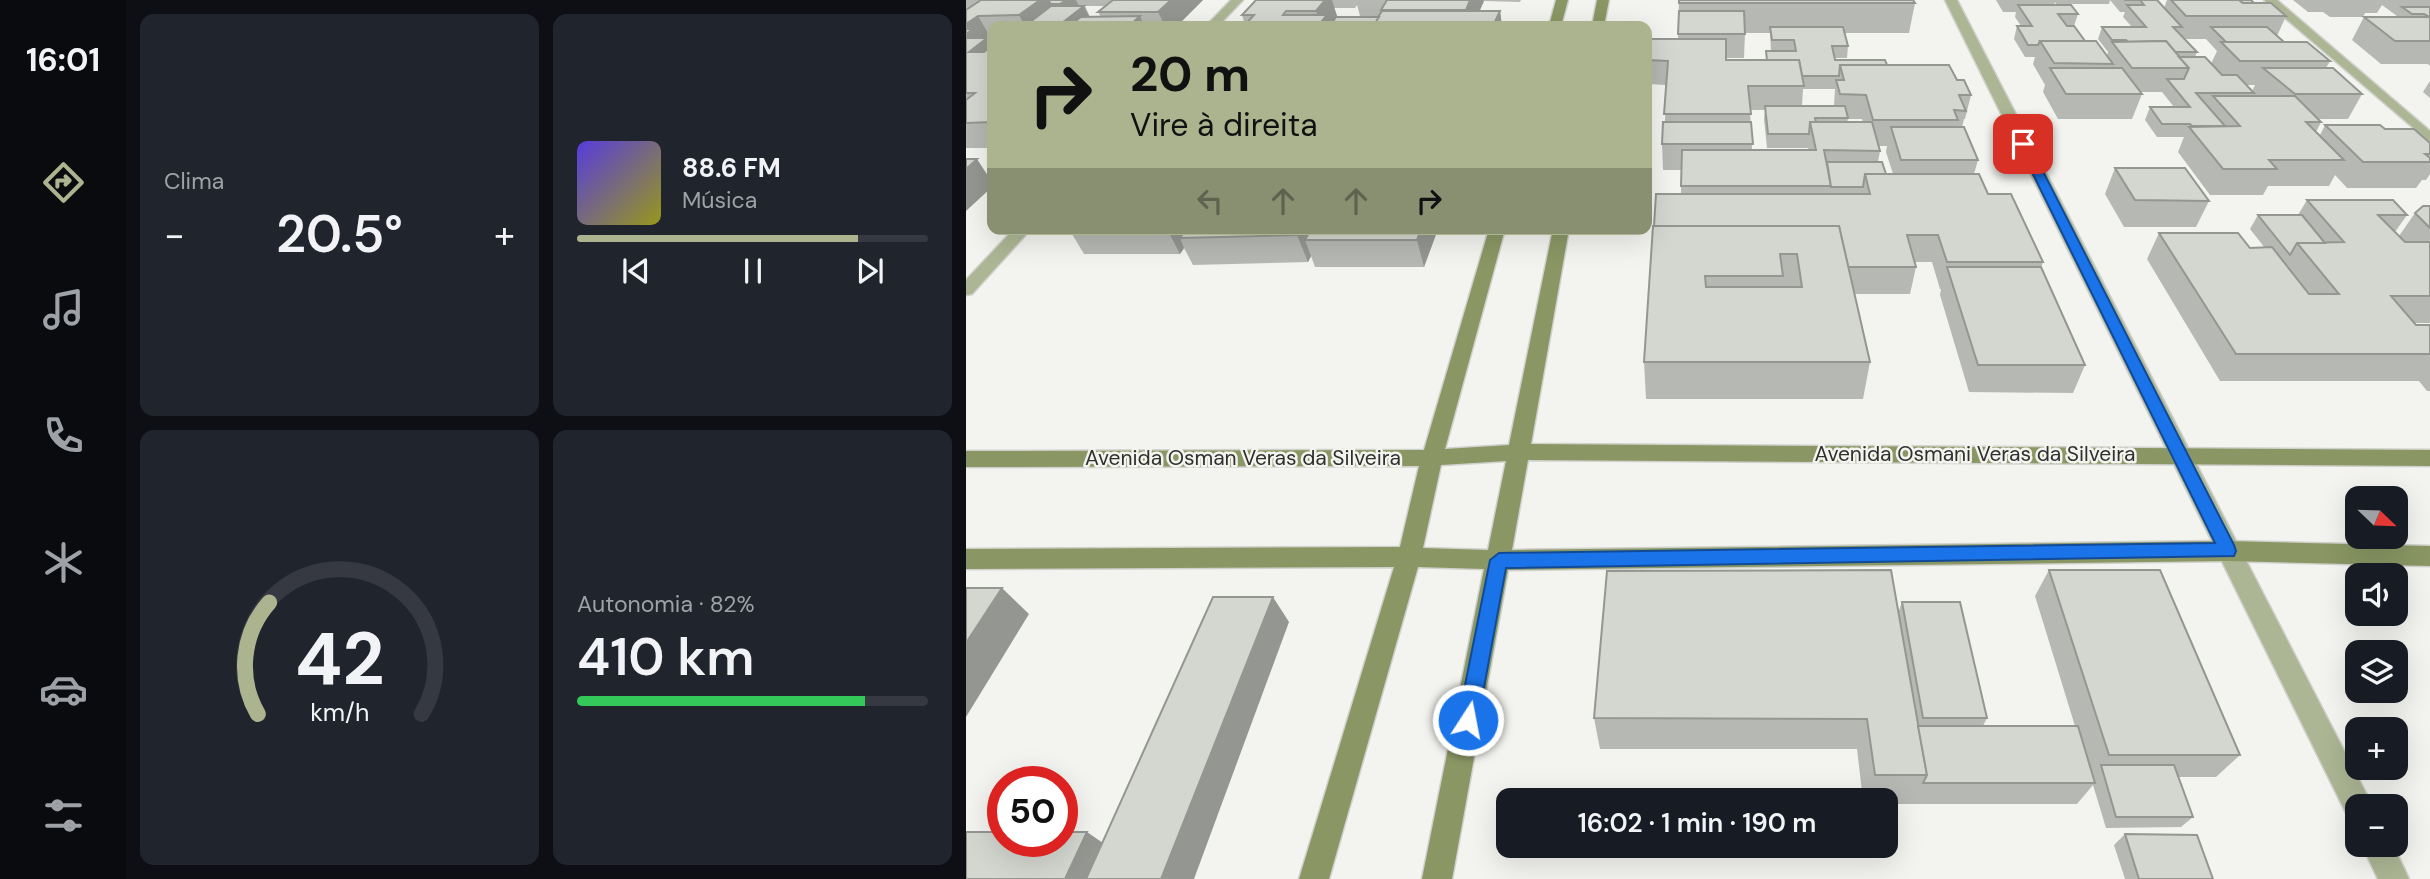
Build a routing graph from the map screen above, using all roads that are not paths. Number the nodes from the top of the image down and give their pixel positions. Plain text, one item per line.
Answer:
1 (1237, 0) edge
2 (1562, 0) edge
3 (1603, 0) edge
4 (1951, 0) edge
5 (2270, 0) edge
6 (1217, 21) edge
7 (1556, 21) edge
8 (1599, 21) edge
9 (2430, 138) edge
10 (1017, 235) edge
11 (1495, 235) edge
12 (1560, 235) edge
13 (966, 290) edge
14 (1520, 452) junction
15 (2180, 454) junction
16 (1432, 457) junction
17 (2430, 458) edge
18 (966, 459) edge
19 (2227, 551) junction
20 (2430, 556) edge
21 (1409, 557) junction
22 (966, 559) edge
23 (1499, 560) junction
24 (2351, 794) edge
25 (2383, 857) edge
26 (1314, 879) edge
27 (1437, 879) edge
28 (2395, 879) edge

1 - 6 street
2 - 7 main road
3 - 8 main road
4 - 15 street
5 - 9 street
10 - 13 street
11 - 16 main road
12 - 14 main road
14 - 15 main road, Avenida Osmani Veras da Silveira
14 - 16 main road, Avenida Osman Veras da Silveira
14 - 23 main road
15 - 17 main road, Avenida Osmani Veras da Silveira
15 - 19 street
16 - 18 main road, Avenida Osman Veras da Silveira
16 - 21 main road
19 - 20 main road
19 - 23 main road
19 - 24 street
21 - 22 main road
21 - 23 main road
21 - 26 main road
23 - 27 main road
25 - 28 street

